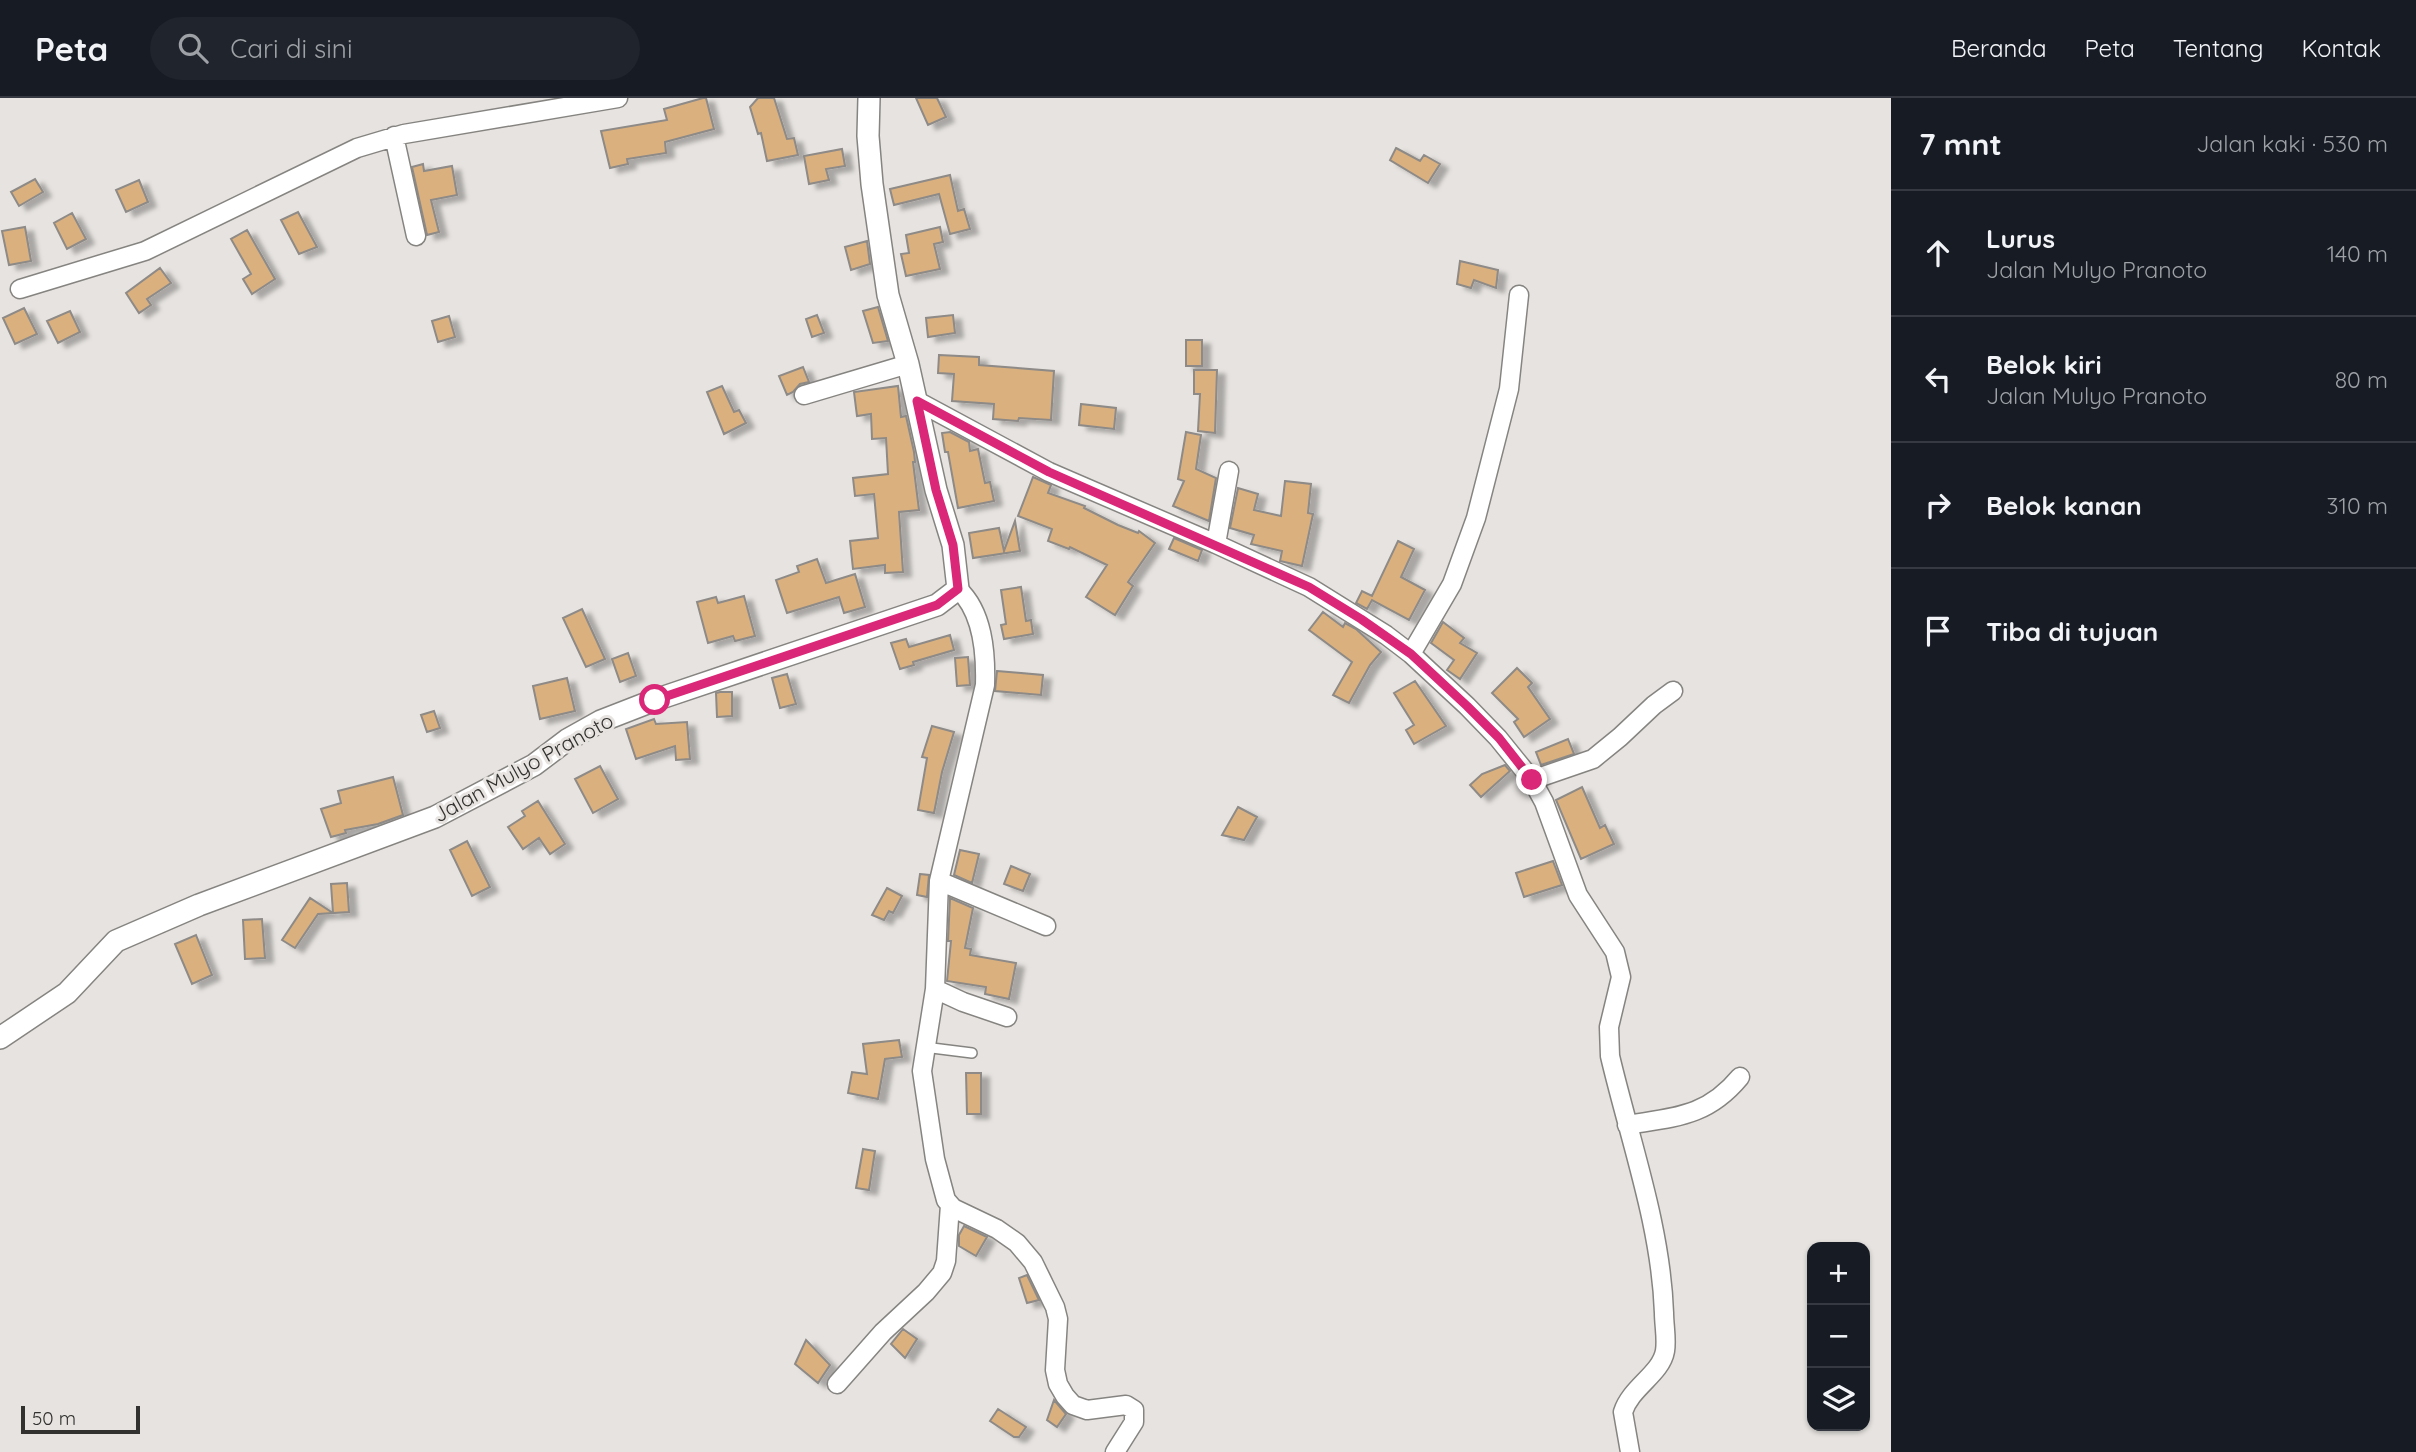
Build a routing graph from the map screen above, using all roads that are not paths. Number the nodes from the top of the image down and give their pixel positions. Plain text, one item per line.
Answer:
1 (618, 98) edge
2 (869, 98) edge
3 (394, 136) junction
4 (416, 236) dead end
5 (20, 289) dead end
6 (1519, 295) dead end
7 (908, 364) junction
8 (804, 395) dead end
9 (917, 401) junction
10 (1229, 471) dead end
11 (1216, 544) junction
12 (958, 589) junction
13 (1411, 654) junction
14 (1673, 691) dead end
15 (1532, 780) junction
16 (939, 881) junction
17 (1046, 926) dead end
18 (935, 989) junction
19 (1007, 1017) dead end
20 (0, 1038) edge
21 (924, 1047) junction
22 (972, 1053) dead end
23 (1740, 1077) dead end
24 (1627, 1125) junction
25 (950, 1205) junction
26 (836, 1384) dead end
27 (1115, 1452) edge
28 (1630, 1452) edge

1 - 3 street
2 - 7 street
3 - 4 street
3 - 5 street
6 - 13 street
7 - 8 street
7 - 9 street
9 - 11 street
9 - 12 street
10 - 11 street
11 - 13 street
12 - 16 street
12 - 20 street, Jalan Mulyo Pranoto
13 - 15 street
14 - 15 street
15 - 24 street
16 - 17 street
16 - 18 street
18 - 19 street
18 - 21 street
21 - 22 lane
21 - 25 street
23 - 24 street
24 - 28 street
25 - 26 street
25 - 27 street

